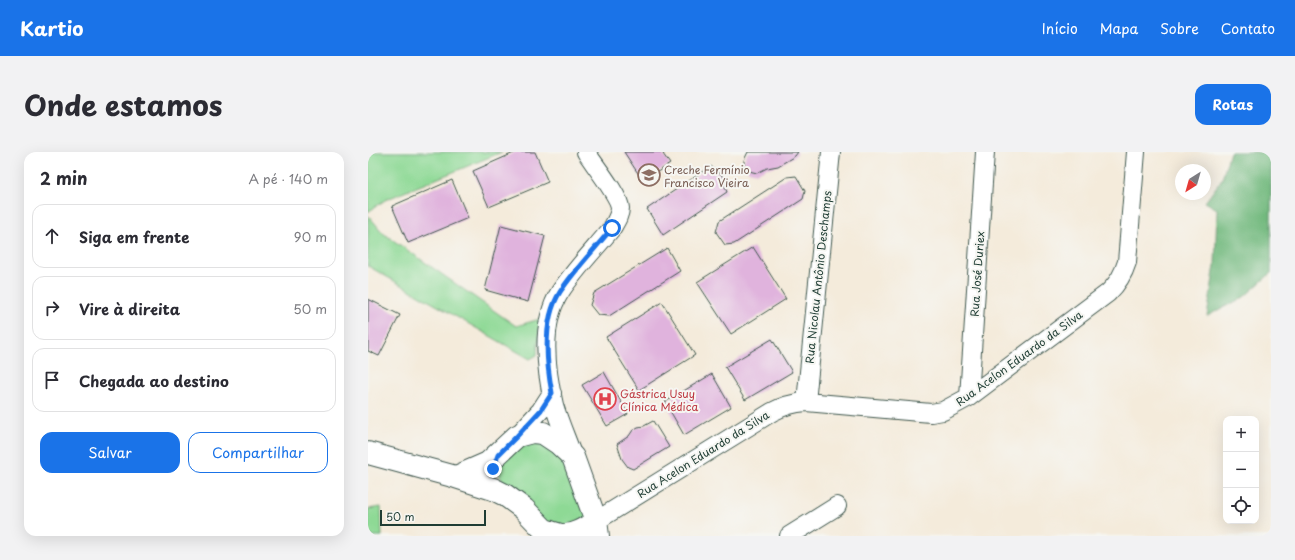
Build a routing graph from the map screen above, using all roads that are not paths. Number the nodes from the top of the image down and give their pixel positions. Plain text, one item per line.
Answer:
1 (586, 152) edge
2 (831, 152) edge
3 (985, 152) edge
4 (1136, 152) edge
5 (552, 393) junction
6 (969, 397) junction
7 (806, 402) junction
8 (517, 436) junction
9 (368, 453) edge
10 (498, 455) junction
11 (573, 456) junction
12 (456, 477) junction
13 (502, 494) junction
14 (837, 506) dead end
15 (597, 528) edge
16 (547, 533) edge
17 (789, 536) edge

1 - 5 street
2 - 7 street, Rua Nicolau Antônio Deschamps
3 - 6 street, Rua José Duriex
4 - 6 street, Rua Acelon Eduardo da Silva
5 - 8 street
5 - 11 street
6 - 7 street, Rua Acelon Eduardo da Silva
7 - 15 street, Rua Acelon Eduardo da Silva
8 - 10 main road
8 - 11 main road
9 - 12 main road
10 - 12 main road
10 - 13 main road
11 - 15 main road
12 - 13 main road
13 - 16 main road
14 - 17 street
15 - 16 main road

